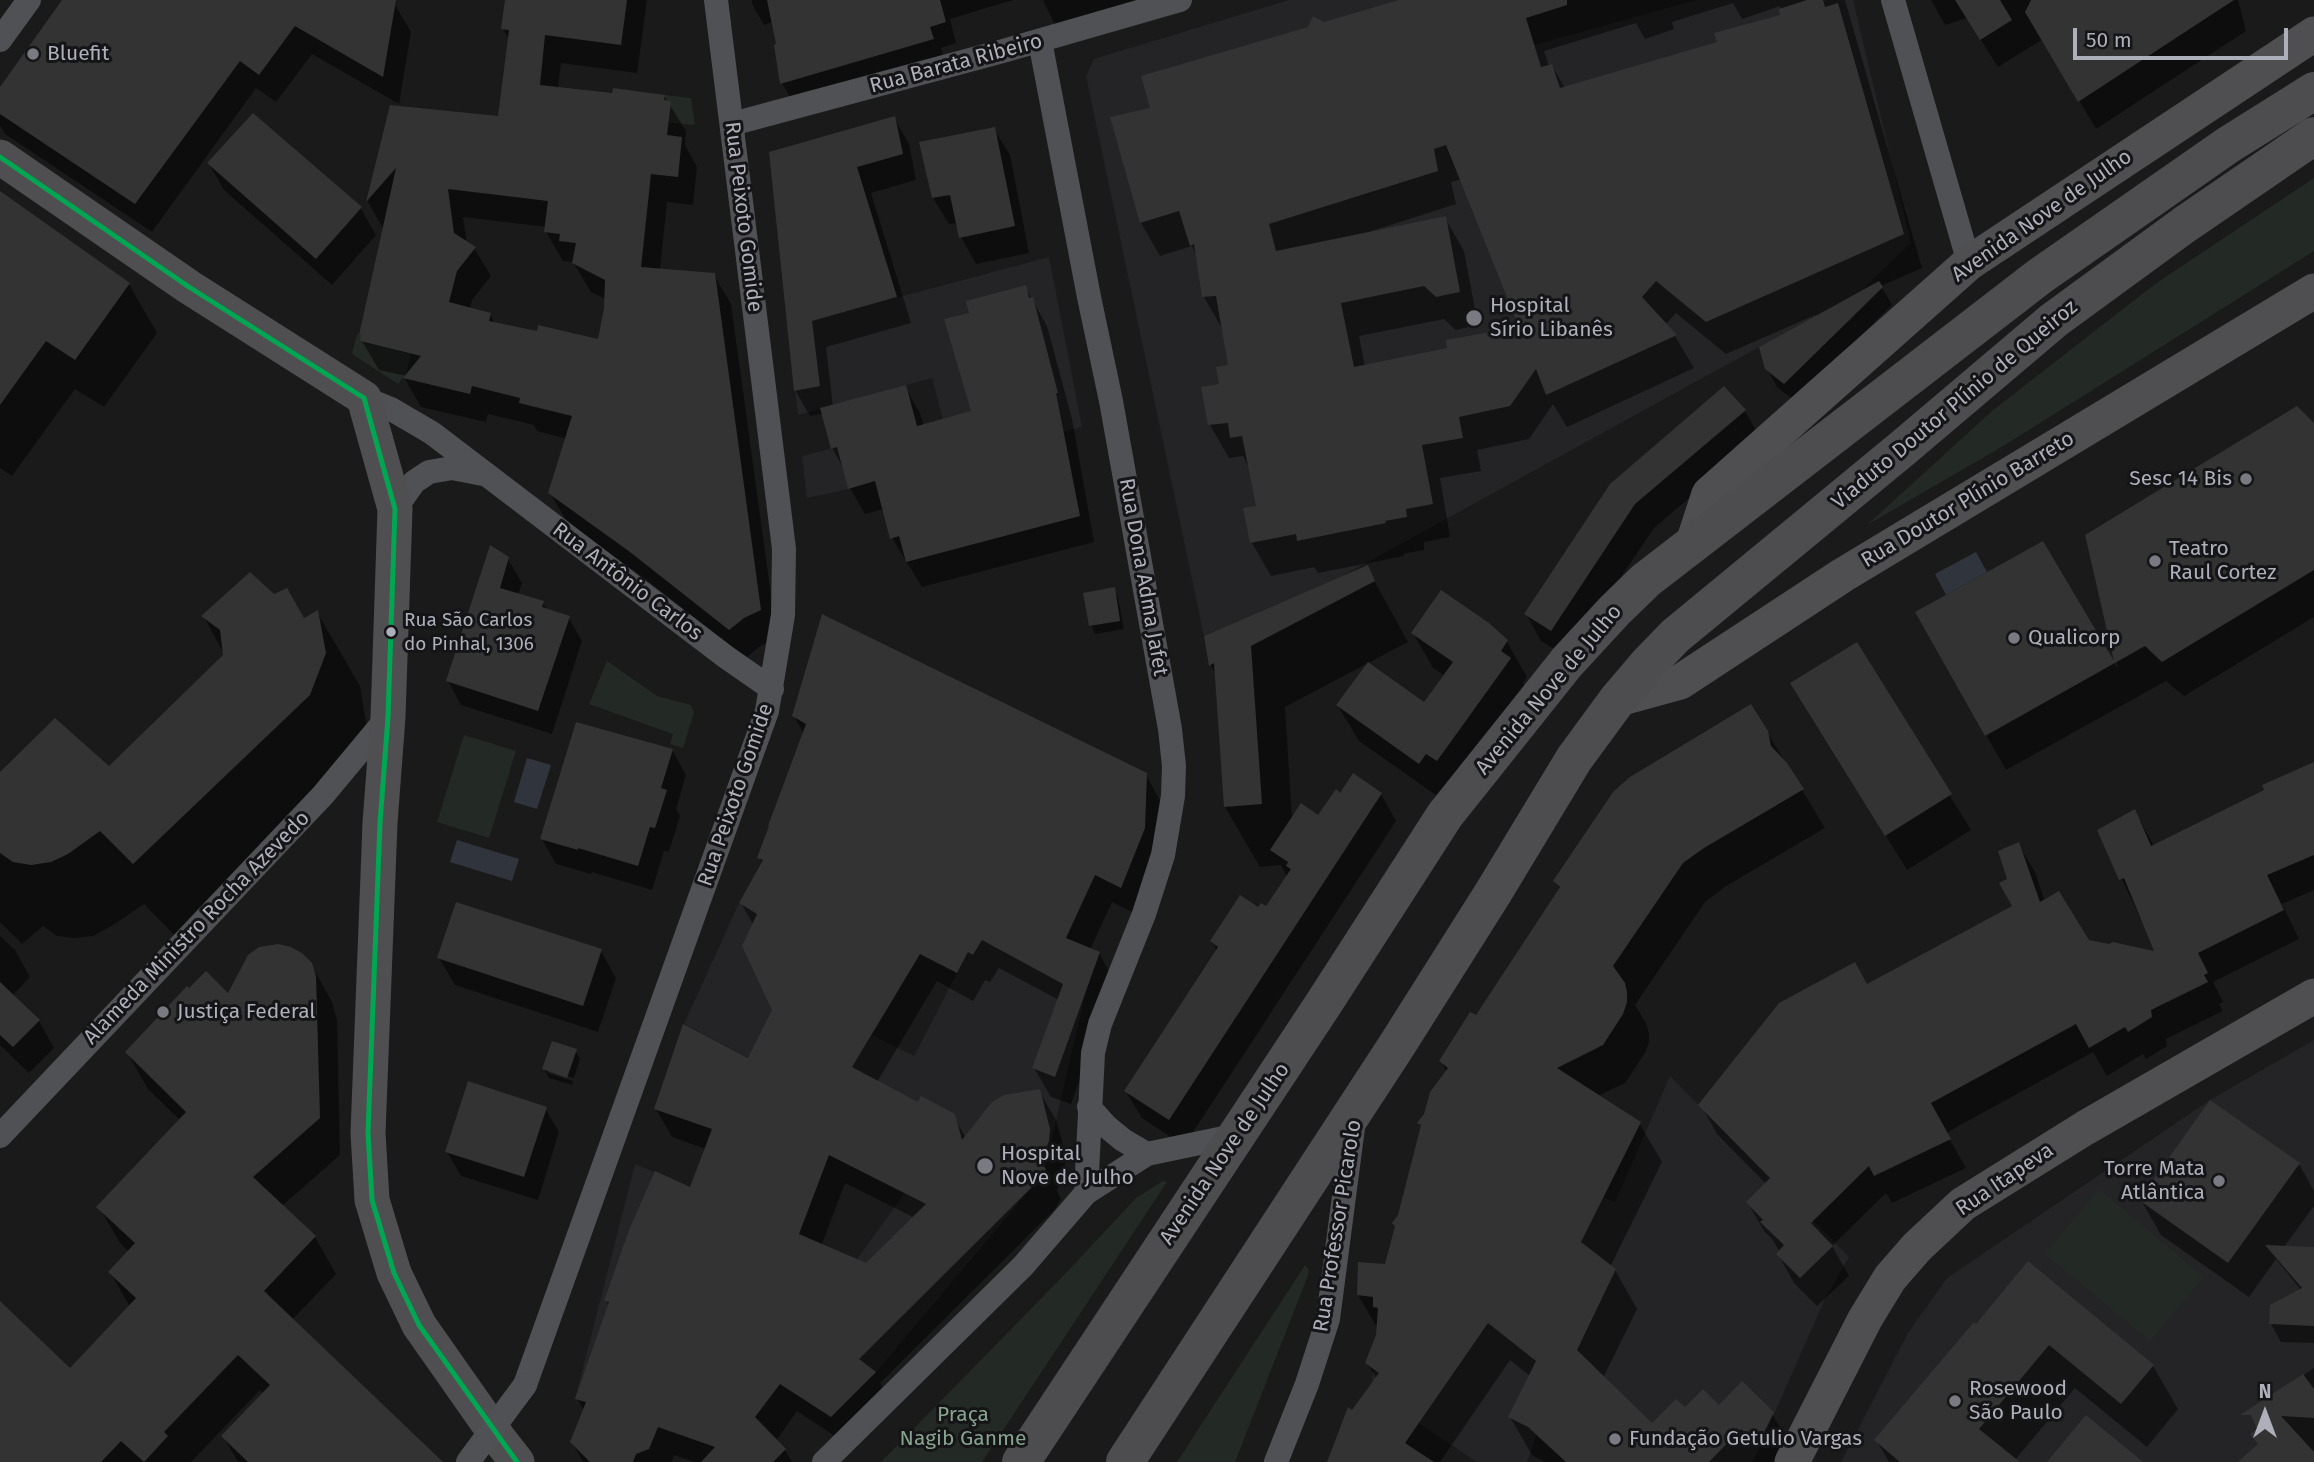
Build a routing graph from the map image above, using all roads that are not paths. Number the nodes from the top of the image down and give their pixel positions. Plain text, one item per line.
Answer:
1 (29, 0) edge
2 (716, 0) edge
3 (1180, 0) edge
4 (1893, 0) edge
5 (2314, 34) edge
6 (0, 40) edge
7 (1040, 41) junction
8 (2314, 91) edge
9 (732, 124) junction
10 (2314, 136) edge
11 (0, 157) edge
12 (1969, 263) junction
13 (2314, 291) edge
14 (364, 398) junction
15 (484, 474) junction
16 (394, 509) junction
17 (1692, 546) junction
18 (772, 689) junction
19 (1618, 699) junction
20 (388, 717) junction
21 (2314, 996) edge
22 (1090, 1107) junction
23 (1356, 1107) junction
24 (1238, 1135) junction
25 (0, 1136) edge
26 (1147, 1154) junction
27 (1086, 1193) junction
28 (468, 1462) edge
29 (517, 1462) edge
30 (824, 1462) edge
31 (1021, 1462) edge
32 (1125, 1462) edge
33 (1276, 1462) edge
34 (1792, 1462) edge

1 - 6 street
2 - 9 street, Rua Peixoto Gomide
3 - 7 street, Rua Barata Ribeiro
4 - 12 street
5 - 12 street, Avenida Nove de Julho
7 - 9 street, Rua Barata Ribeiro
7 - 22 street, Rua Dona Adma Jafet
8 - 17 main road, Viaduto Doutor Plínio de Queiroz
9 - 18 street, Rua Peixoto Gomide
10 - 19 main road, Viaduto Doutor Plínio de Queiroz
11 - 14 street, Rua Antônio Carlos
12 - 17 street, Avenida Nove de Julho
13 - 19 street, Rua Doutor Plínio Barreto
14 - 15 street, Rua Antônio Carlos
14 - 16 street
15 - 16 street, Rua Antônio Carlos
15 - 18 street, Rua Antônio Carlos
16 - 20 street
17 - 24 main road, Avenida Nove de Julho
18 - 28 street, Rua Peixoto Gomide, bridge
19 - 23 main road
20 - 25 street, Alameda Ministro Rocha Azevedo
20 - 29 street
21 - 34 street, Rua Itapeva
22 - 26 street
22 - 27 street, Rua Dona Adma Jafet
23 - 32 main road
23 - 33 street, Rua Professor Picarolo
24 - 26 street
24 - 31 main road, Avenida Nove de Julho
26 - 27 street
27 - 30 street

